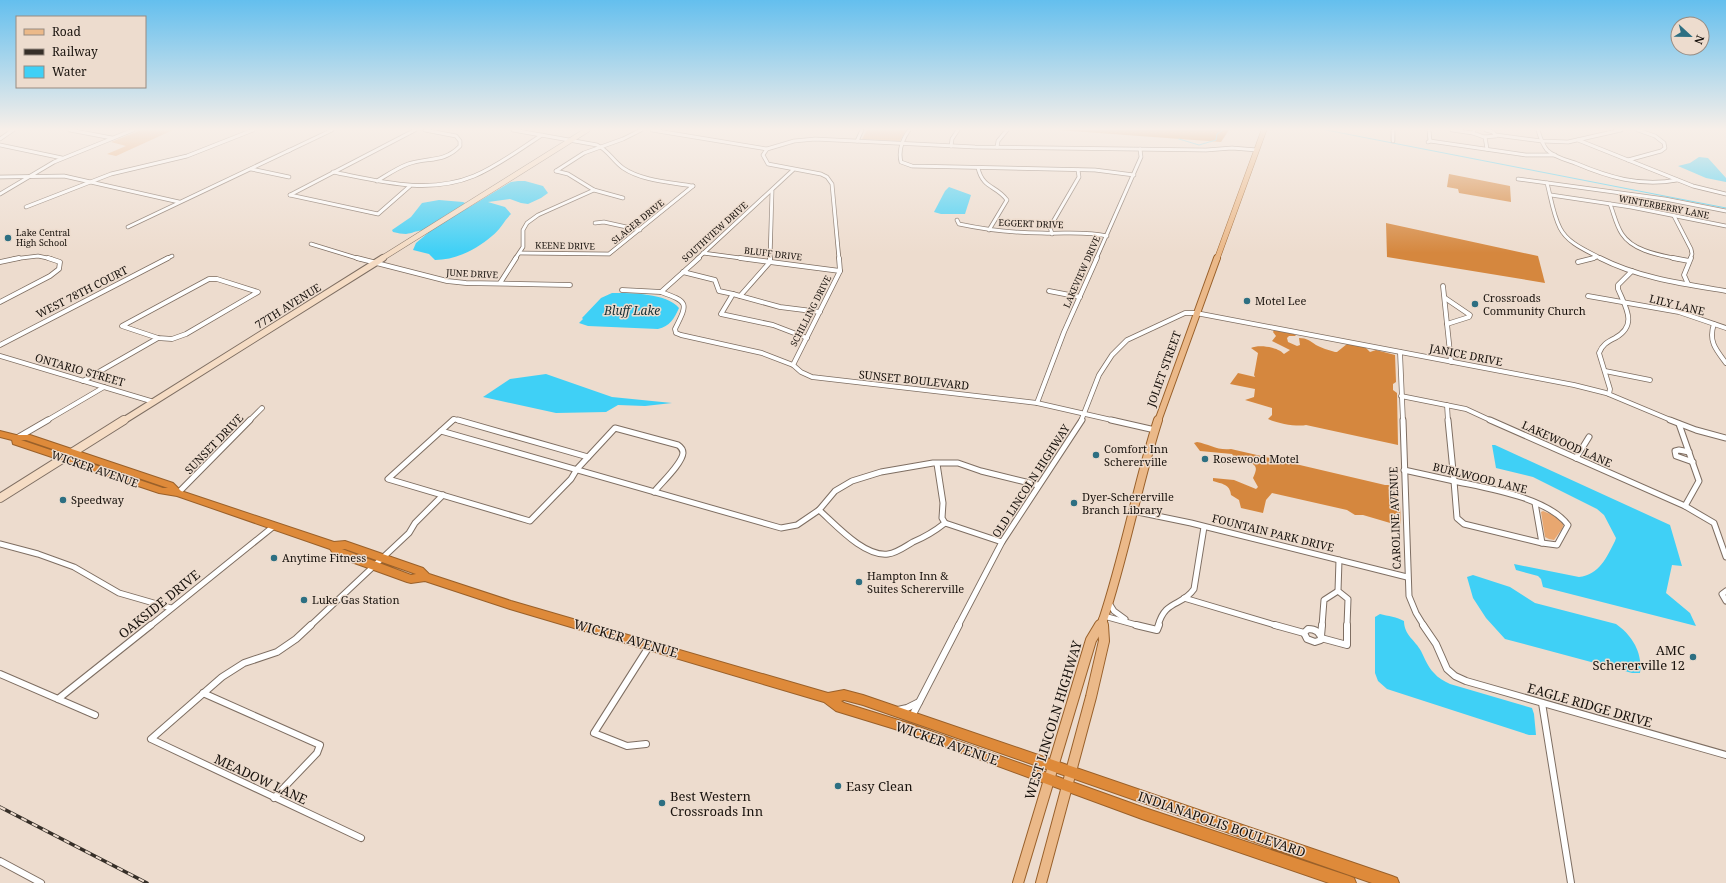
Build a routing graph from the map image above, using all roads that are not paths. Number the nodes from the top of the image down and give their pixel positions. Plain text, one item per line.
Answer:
1 (38, 171) edge
2 (122, 171) edge
3 (246, 171) edge
4 (261, 171) edge
5 (394, 171) edge
6 (480, 171) edge
7 (521, 171) edge
8 (557, 171) edge
9 (630, 171) edge
10 (792, 171) edge
11 (801, 171) edge
12 (979, 171) edge
13 (1078, 171) edge
14 (1106, 171) edge
15 (1136, 171) edge
16 (1249, 171) edge
17 (1593, 171) edge
18 (1655, 171) edge
19 (333, 172) joint
20 (1134, 175) junction
21 (0, 177) edge
22 (30, 177) junction
23 (289, 177) dead end
24 (1518, 179) dead end
25 (1677, 180) junction
26 (377, 181) junction
27 (89, 182) junction
28 (1547, 183) junction
29 (410, 186) junction
30 (594, 190) junction
31 (772, 191) junction
32 (0, 194) edge
33 (1726, 194) edge
34 (1551, 196) junction
35 (623, 198) dead end
36 (179, 202) junction
37 (1610, 204) junction
38 (26, 207) dead end
39 (1726, 211) edge
40 (1674, 216) junction
41 (957, 220) dead end
42 (595, 223) dead end
43 (1726, 226) edge
44 (128, 227) dead end
45 (640, 230) junction
46 (989, 230) junction
47 (1052, 234) junction
48 (1107, 236) junction
49 (311, 244) dead end
50 (520, 253) junction
51 (703, 253) junction
52 (609, 254) joint
53 (172, 256) dead end
54 (1597, 257) junction
55 (1689, 261) junction
56 (0, 262) edge
57 (770, 262) junction
58 (1578, 262) dead end
59 (374, 264) junction
60 (840, 271) junction
61 (1632, 271) junction
62 (683, 272) junction
63 (500, 283) junction
64 (1688, 284) junction
65 (570, 285) dead end
66 (1443, 286) dead end
67 (622, 290) dead end
68 (1726, 290) edge
69 (1049, 291) dead end
70 (661, 292) junction
71 (733, 294) junction
72 (740, 296) junction
73 (1588, 296) dead end
74 (1080, 297) junction
75 (1444, 298) junction
76 (0, 302) edge
77 (1623, 302) junction
78 (820, 312) junction
79 (1196, 313) junction
80 (1447, 324) junction
81 (1714, 324) junction
82 (1726, 328) edge
83 (158, 338) junction
84 (807, 338) junction
85 (0, 345) edge
86 (1400, 352) junction
87 (0, 356) edge
88 (1451, 362) junction
89 (1726, 363) edge
90 (793, 365) junction
91 (1605, 371) junction
92 (1650, 380) dead end
93 (83, 381) junction
94 (104, 387) junction
95 (1609, 394) junction
96 (1401, 396) junction
97 (154, 402) junction
98 (1037, 403) junction
99 (1447, 405) junction
100 (262, 408) dead end
101 (1085, 414) junction
102 (1679, 424) junction
103 (1154, 430) junction
104 (441, 431) junction
105 (0, 434) edge
106 (1589, 437) dead end
107 (16, 438) junction
108 (1726, 438) edge
109 (1689, 452) junction
110 (74, 453) junction
111 (588, 458) junction
112 (1576, 458) junction
113 (64, 459) junction
114 (1692, 462) junction
115 (937, 464) junction
116 (577, 469) junction
117 (1404, 470) junction
118 (1454, 481) junction
119 (1038, 485) junction
120 (654, 492) junction
121 (178, 493) junction
122 (443, 495) junction
123 (0, 498) edge
124 (1535, 503) junction
125 (1685, 506) junction
126 (819, 510) junction
127 (1133, 511) junction
128 (945, 523) junction
129 (274, 526) junction
130 (1204, 527) junction
131 (1002, 542) junction
132 (1542, 543) junction
133 (0, 544) edge
134 (1726, 557) edge
135 (1339, 560) junction
136 (377, 562) junction
137 (1407, 577) junction
138 (1338, 591) junction
139 (1726, 591) edge
140 (1184, 598) junction
141 (1726, 601) edge
142 (1108, 603) junction
143 (171, 608) junction
144 (1104, 618) junction
145 (1134, 624) junction
146 (1304, 633) junction
147 (1321, 637) junction
148 (650, 645) junction
149 (1450, 672) joint
150 (0, 674) edge
151 (203, 693) junction
152 (828, 698) junction
153 (58, 699) junction
154 (919, 702) junction
155 (1542, 702) junction
156 (896, 711) junction
157 (95, 715) dead end
158 (912, 716) junction
159 (870, 717) junction
160 (646, 744) dead end
161 (1726, 755) edge
162 (1053, 765) junction
163 (1071, 772) junction
164 (1049, 780) junction
165 (1067, 786) junction
166 (274, 798) junction
167 (361, 838) dead end
168 (0, 861) edge
169 (41, 883) edge
170 (1018, 883) edge
171 (1041, 883) edge
172 (1349, 883) edge
173 (1392, 883) edge
174 (1571, 883) edge

1 - 22 street
2 - 27 street
3 - 36 street
4 - 23 street
5 - 26 street
6 - 29 street
7 - 59 street, 77TH AVENUE
8 - 30 street
9 - 45 street, SLAGER DRIVE
10 - 31 street, SOUTHVIEW DRIVE
11 - 60 street, SCHILLING DRIVE
12 - 46 street
13 - 47 street
14 - 20 street
15 - 20 street, LAKEVIEW DRIVE
16 - 79 main road, JOLIET STREET
17 - 25 street
18 - 25 street
19 - 26 street
19 - 29 street
20 - 48 street, LAKEVIEW DRIVE
21 - 22 street
22 - 27 street
22 - 32 street
24 - 28 street
25 - 33 street
26 - 29 street
27 - 36 street
27 - 38 street
28 - 34 street
28 - 39 street
30 - 35 street
30 - 50 street
31 - 51 street, SOUTHVIEW DRIVE
31 - 57 street
34 - 37 street, WINTERBERRY LANE
34 - 54 street
36 - 44 street
37 - 40 street, WINTERBERRY LANE
37 - 55 street
40 - 43 street, WINTERBERRY LANE
40 - 55 street
41 - 46 street, EGGERT DRIVE
42 - 45 street
45 - 52 street, SLAGER DRIVE
46 - 47 street, EGGERT DRIVE
47 - 48 street, EGGERT DRIVE
48 - 74 street, LAKEVIEW DRIVE
49 - 59 street, JUNE DRIVE
50 - 52 street, KEENE DRIVE
50 - 63 street
51 - 57 street, BLUFF DRIVE
51 - 62 street, SOUTHVIEW DRIVE
53 - 85 street, WEST 78TH COURT
54 - 58 street
54 - 61 street
55 - 64 street
56 - 76 street
57 - 60 street, BLUFF DRIVE
57 - 72 street
59 - 63 street, JUNE DRIVE
59 - 97 street, 77TH AVENUE
60 - 78 street, SCHILLING DRIVE
61 - 64 street
61 - 77 street
62 - 70 street, SOUTHVIEW DRIVE
62 - 71 street
63 - 65 street, JUNE DRIVE
64 - 68 street
66 - 75 street
67 - 70 street
69 - 74 street
70 - 90 street, SUNSET BOULEVARD
71 - 72 street
71 - 84 street
72 - 78 street
73 - 77 street, LILY LANE
74 - 98 street, LAKEVIEW DRIVE
75 - 80 street
75 - 80 street
77 - 81 street, LILY LANE
77 - 91 street
78 - 84 street, SCHILLING DRIVE
79 - 86 street, JANICE DRIVE
79 - 101 street, OLD LINCOLN HIGHWAY
79 - 103 main road, JOLIET STREET
80 - 88 street
81 - 82 street, LILY LANE
81 - 89 street
83 - 83 street
83 - 93 street
84 - 90 street, SCHILLING DRIVE
86 - 88 street, JANICE DRIVE
86 - 96 street, CAROLINE AVENUE
87 - 93 street, ONTARIO STREET
88 - 95 street, JANICE DRIVE
90 - 98 street, SUNSET BOULEVARD
91 - 92 street
91 - 95 street
93 - 94 street, ONTARIO STREET
94 - 97 street, ONTARIO STREET
94 - 107 street
95 - 102 street, JANICE DRIVE
96 - 99 street, LAKEWOOD LANE
96 - 117 street, CAROLINE AVENUE
97 - 110 street, 77TH AVENUE
98 - 101 street, SUNSET BOULEVARD
99 - 112 street, LAKEWOOD LANE
99 - 118 street
100 - 121 street, SUNSET DRIVE
101 - 103 street, SUNSET BOULEVARD
101 - 119 street, OLD LINCOLN HIGHWAY
102 - 108 street, JANICE DRIVE
102 - 109 street
103 - 127 main road, JOLIET STREET
104 - 111 street
104 - 116 street
104 - 122 street
105 - 107 highway, WICKER AVENUE
106 - 112 street
107 - 110 highway, WICKER AVENUE
107 - 113 highway, WICKER AVENUE
109 - 114 street
109 - 114 street
110 - 113 street, 77TH AVENUE
110 - 121 highway, WICKER AVENUE
111 - 116 street
111 - 120 street
112 - 125 street, LAKEWOOD LANE
113 - 121 highway, WICKER AVENUE
113 - 123 street, 77TH AVENUE
114 - 125 street
115 - 119 street
115 - 126 street
115 - 128 street
116 - 120 street
116 - 122 street
117 - 118 street, BURLWOOD LANE
117 - 137 street, CAROLINE AVENUE
118 - 124 street, BURLWOOD LANE
118 - 132 street
119 - 131 street, OLD LINCOLN HIGHWAY
120 - 126 street
121 - 129 highway, WICKER AVENUE
122 - 136 street
124 - 132 street
124 - 132 street, BURLWOOD LANE
125 - 134 street, LAKEWOOD LANE
126 - 128 street
127 - 130 street, FOUNTAIN PARK DRIVE
127 - 142 main road, JOLIET STREET
128 - 131 street
129 - 136 highway, WICKER AVENUE
129 - 143 street, OAKSIDE DRIVE
130 - 135 street, FOUNTAIN PARK DRIVE
130 - 140 street
131 - 154 street, OLD LINCOLN HIGHWAY
133 - 143 street
135 - 137 street, FOUNTAIN PARK DRIVE
135 - 138 street
136 - 148 highway, WICKER AVENUE
136 - 151 street
137 - 149 street, CAROLINE AVENUE
138 - 147 street
138 - 147 street
139 - 141 street
140 - 145 street
140 - 146 street
142 - 144 main road, JOLIET STREET
142 - 145 street
143 - 153 street, OAKSIDE DRIVE
144 - 145 street
144 - 162 main road, WEST LINCOLN HIGHWAY
144 - 163 main road
146 - 147 street
146 - 147 street
148 - 152 highway, WICKER AVENUE
148 - 160 street
149 - 155 street, EAGLE RIDGE DRIVE
150 - 153 street
151 - 166 street
151 - 166 street, MEADOW LANE
152 - 156 highway, WICKER AVENUE
152 - 159 highway, WICKER AVENUE
153 - 157 street
154 - 156 street
154 - 158 street, OLD LINCOLN HIGHWAY
155 - 161 street, EAGLE RIDGE DRIVE
155 - 174 street
156 - 158 highway, WICKER AVENUE
158 - 159 highway
158 - 162 highway, WICKER AVENUE
159 - 164 highway, WICKER AVENUE
162 - 163 highway, INDIANAPOLIS BOULEVARD
162 - 164 main road, WEST LINCOLN HIGHWAY
163 - 165 main road
163 - 173 highway, INDIANAPOLIS BOULEVARD
164 - 165 highway, WICKER AVENUE
164 - 170 main road, WEST LINCOLN HIGHWAY
165 - 171 main road
165 - 172 highway, INDIANAPOLIS BOULEVARD
166 - 167 street, MEADOW LANE
168 - 169 street

